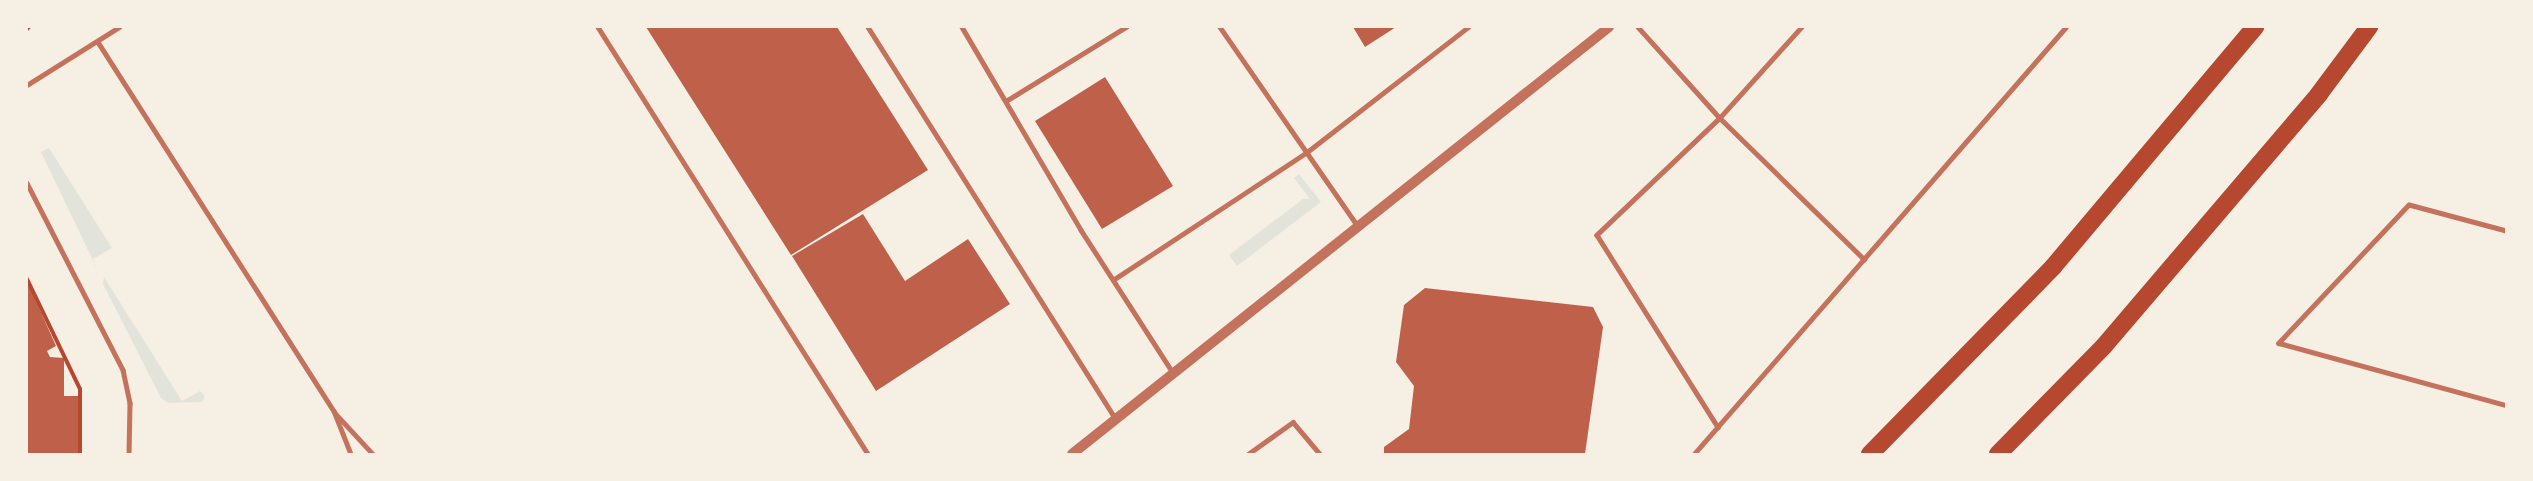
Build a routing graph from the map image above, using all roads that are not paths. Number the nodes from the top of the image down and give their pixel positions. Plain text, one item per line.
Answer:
1 (119, 27) edge
2 (598, 27) edge
3 (868, 27) edge
4 (962, 27) edge
5 (1126, 27) edge
6 (1220, 27) edge
7 (1468, 27) edge
8 (1609, 27) edge
9 (1638, 27) edge
10 (1802, 27) edge
11 (2066, 27) edge
12 (2255, 27) edge
13 (2368, 27) edge
14 (98, 42) junction
15 (27, 85) edge
16 (1006, 101) junction
17 (1720, 118) junction
18 (1307, 152) junction
19 (27, 183) edge
20 (1360, 228) junction
21 (2506, 231) edge
22 (1864, 259) junction
23 (1113, 280) junction
24 (1174, 375) junction
25 (2506, 405) edge
26 (334, 411) junction
27 (1116, 420) junction
28 (1718, 427) junction
29 (129, 454) edge
30 (351, 454) edge
31 (373, 454) edge
32 (868, 454) edge
33 (1072, 454) edge
34 (1248, 454) edge
35 (1320, 454) edge
36 (1694, 454) edge
37 (1870, 454) edge
38 (1998, 454) edge

1 - 14 lane
2 - 32 lane
3 - 27 lane
4 - 16 lane
5 - 16 lane
6 - 18 lane
7 - 18 lane
8 - 20 street
9 - 17 lane
10 - 17 lane
11 - 22 lane
12 - 37 highway
13 - 38 highway
14 - 15 lane
14 - 26 lane
16 - 23 lane
17 - 22 lane
17 - 28 lane
18 - 20 lane
18 - 23 lane
19 - 29 lane
20 - 24 street
21 - 25 lane
22 - 28 lane
23 - 24 lane
24 - 27 street
26 - 30 lane
26 - 31 lane
27 - 33 street
28 - 36 lane
34 - 35 lane

